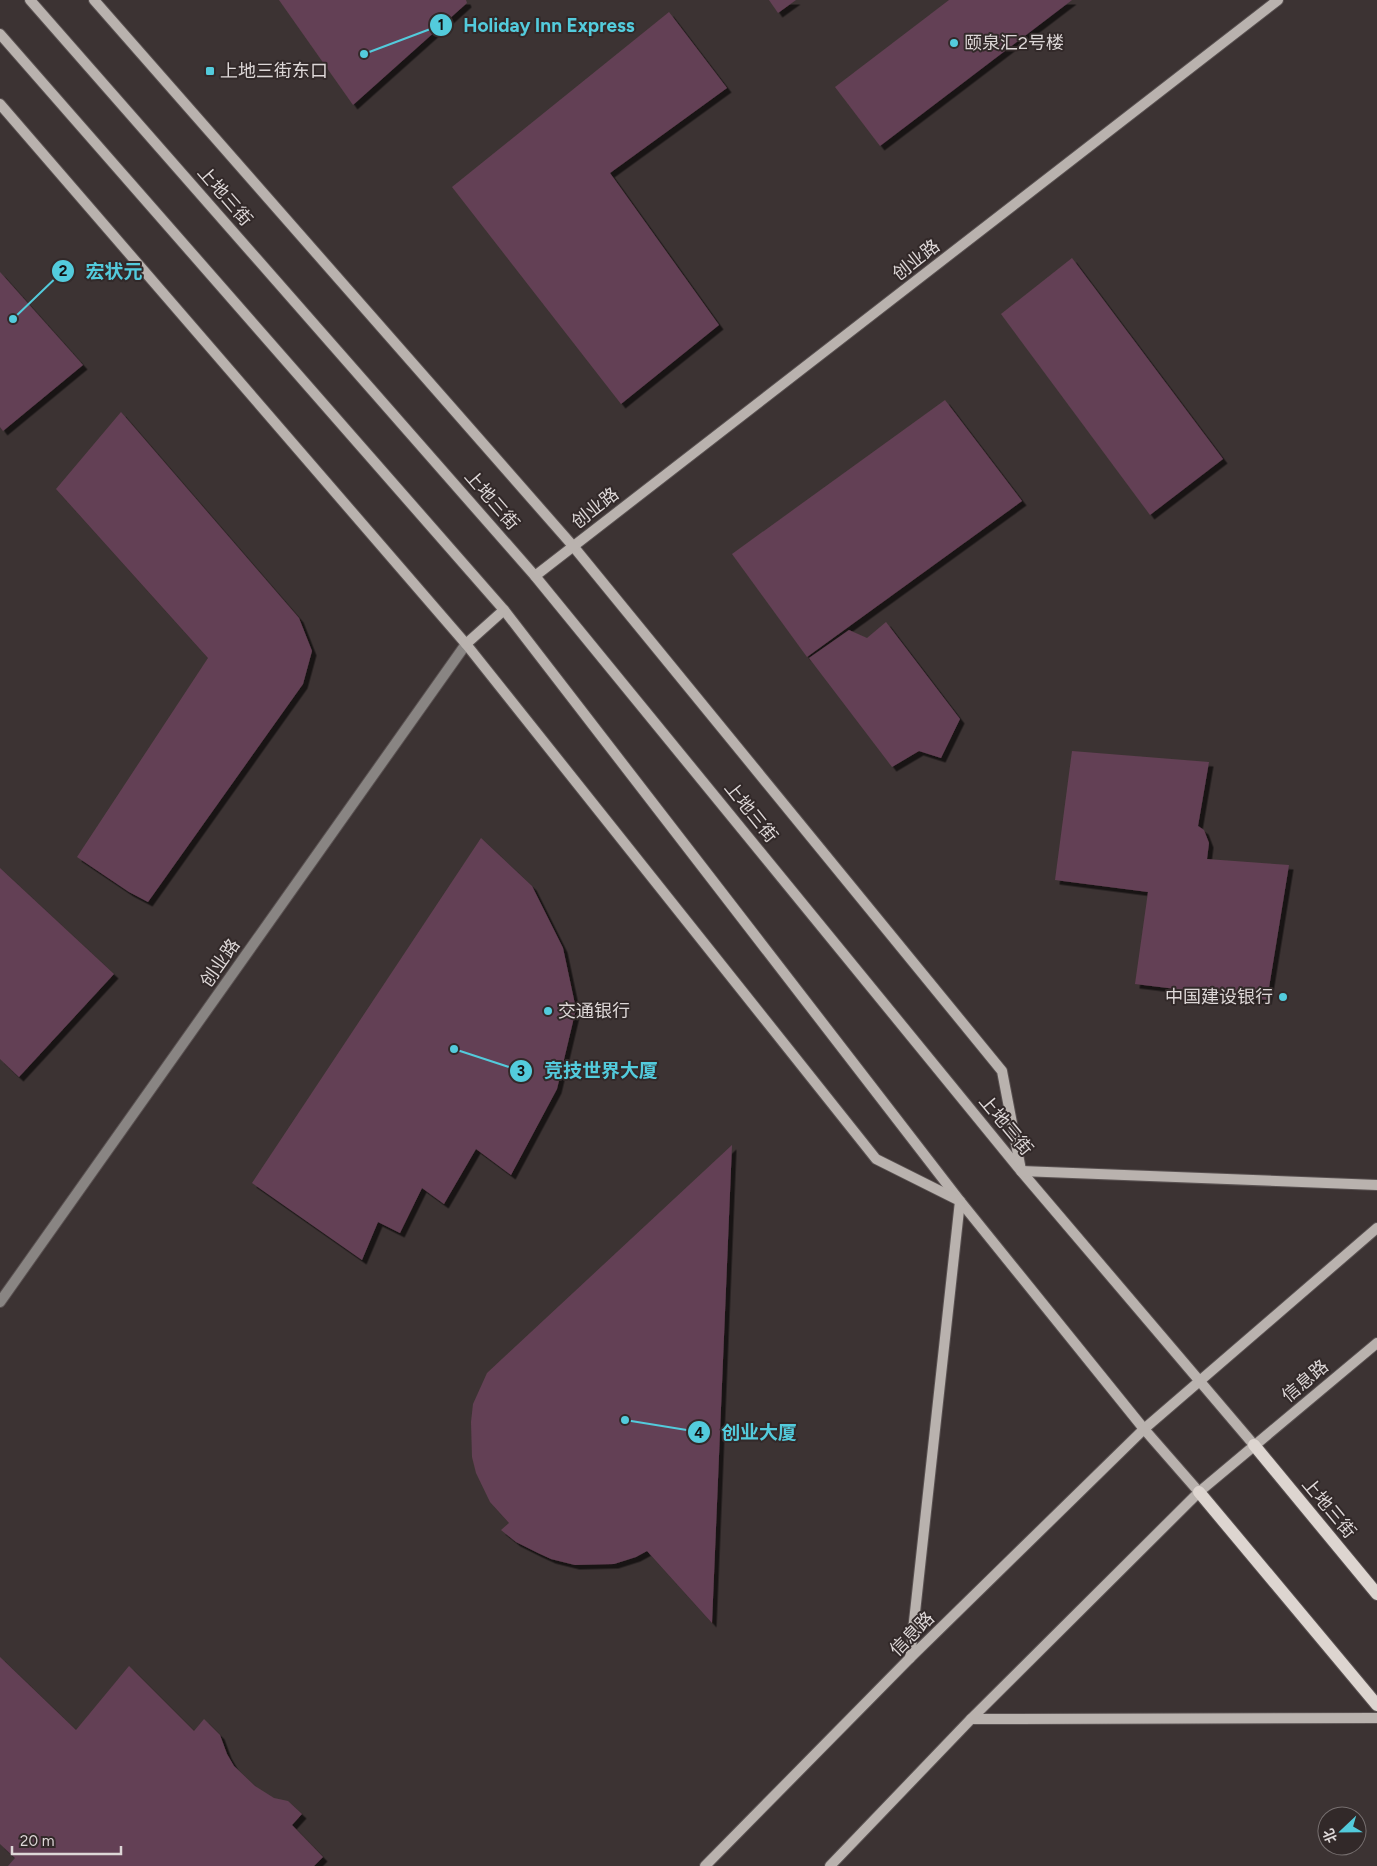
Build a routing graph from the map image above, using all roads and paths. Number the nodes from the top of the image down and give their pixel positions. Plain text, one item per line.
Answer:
1 (30, 0) edge
2 (94, 0) edge
3 (1278, 0) edge
4 (0, 34) edge
5 (0, 104) edge
6 (573, 546) junction
7 (535, 576) junction
8 (504, 610) junction
9 (466, 644) junction
10 (1021, 1171) junction
11 (1377, 1185) edge
12 (960, 1201) junction
13 (1377, 1228) edge
14 (0, 1302) edge
15 (1377, 1342) edge
16 (1199, 1381) junction
17 (1144, 1429) junction
18 (1254, 1445) junction
19 (1199, 1492) junction
20 (1377, 1594) edge
21 (910, 1658) junction
22 (1377, 1705) edge
23 (1377, 1718) edge
24 (971, 1719) junction
25 (706, 1866) edge
26 (830, 1866) edge

1 - 7 main road, 上地三街
2 - 6 main road, 上地三街
3 - 6 main road, 创业路
4 - 8 main road
5 - 9 main road
6 - 7 main road, 创业路
6 - 10 main road, 上地三街
7 - 10 main road, 上地三街
8 - 9 main road
8 - 12 main road
9 - 12 main road
9 - 14 street, 创业路
10 - 11 main road
10 - 16 main road
12 - 17 main road
12 - 21 main road
13 - 16 main road, 信息路
15 - 18 main road, 信息路
16 - 17 main road, 信息路
16 - 18 main road
17 - 19 main road
17 - 21 main road, 信息路
18 - 19 main road, 信息路
18 - 20 main road, 上地三街
19 - 22 main road
19 - 24 main road, 信息路
21 - 25 main road, 信息路
23 - 24 main road
24 - 26 main road

